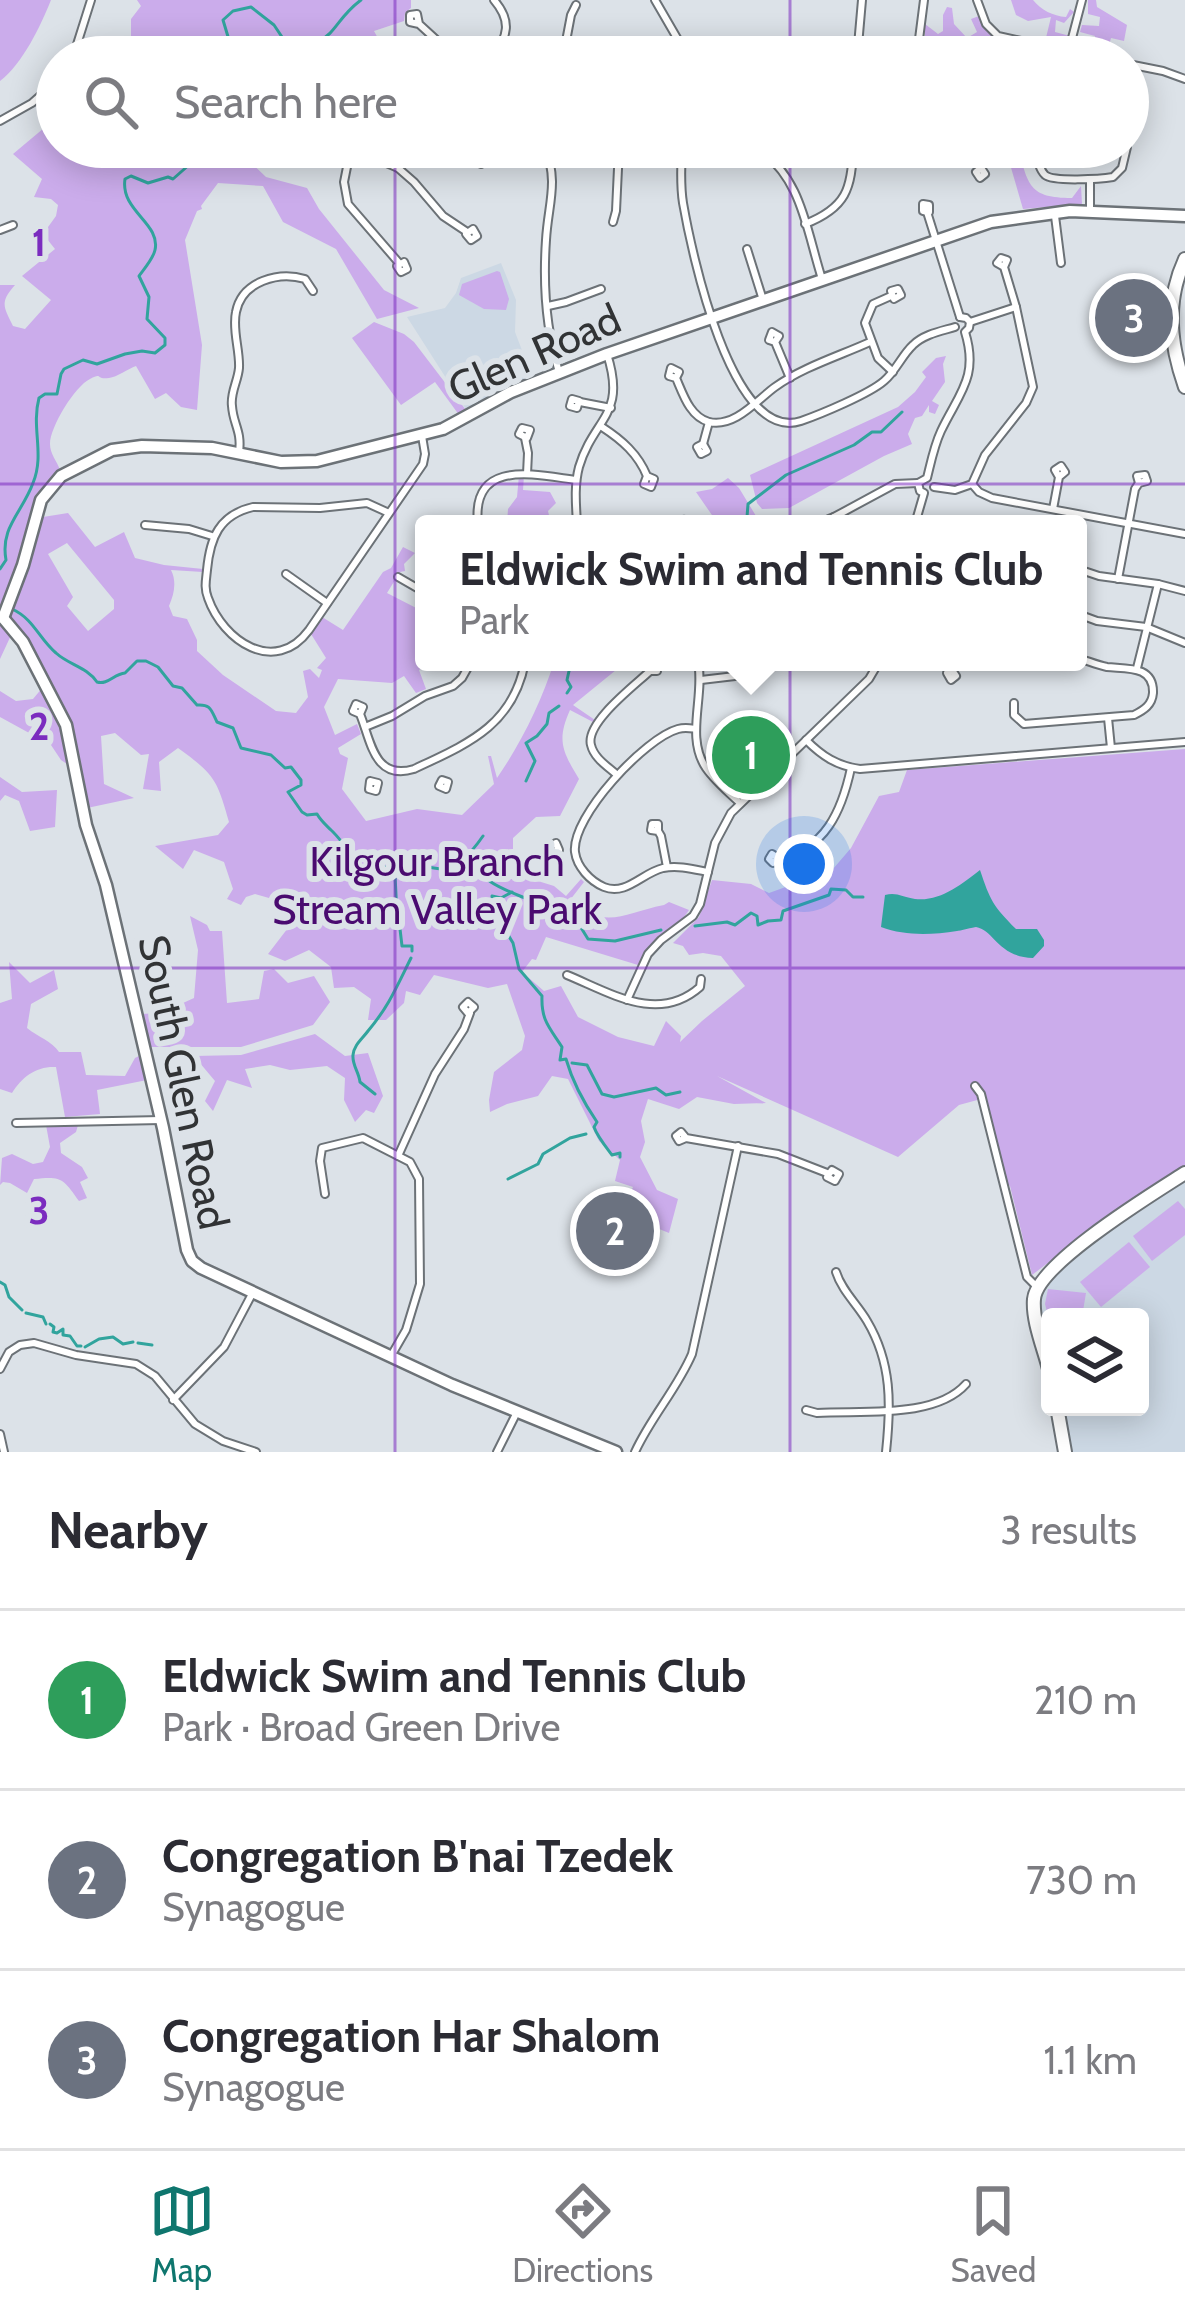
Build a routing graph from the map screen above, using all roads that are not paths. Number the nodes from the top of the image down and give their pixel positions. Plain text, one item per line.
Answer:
1 (91, 0) edge
2 (494, 0) edge
3 (655, 0) edge
4 (862, 0) edge
5 (924, 0) edge
6 (1082, 0) edge
7 (981, 2) edge
8 (576, 5) dead end
9 (419, 24) dead end
10 (80, 36) edge
11 (432, 36) edge
12 (506, 36) edge
13 (567, 36) edge
14 (676, 36) edge
15 (859, 36) edge
16 (921, 36) edge
17 (998, 36) edge
18 (1073, 36) edge
19 (1149, 68) edge
20 (1185, 80) edge
21 (36, 99) edge
22 (0, 121) edge
23 (347, 168) edge
24 (551, 168) edge
25 (617, 168) edge
26 (681, 168) edge
27 (780, 168) edge
28 (852, 168) edge
29 (1040, 168) edge
30 (1122, 168) edge
31 (398, 169) edge
32 (1090, 178) junction
33 (1090, 211) junction
34 (927, 212) dead end
35 (1055, 212) junction
36 (1185, 216) edge
37 (613, 222) dead end
38 (805, 224) junction
39 (14, 225) dead end
40 (0, 230) edge
41 (467, 232) dead end
42 (935, 239) junction
43 (747, 249) dead end
44 (1185, 260) edge
45 (399, 263) dead end
46 (1061, 263) dead end
47 (1004, 267) dead end
48 (822, 279) junction
49 (601, 289) dead end
50 (314, 291) dead end
51 (891, 296) dead end
52 (763, 300) junction
53 (547, 306) junction
54 (1016, 307) junction
55 (711, 317) junction
56 (960, 317) junction
57 (970, 322) junction
58 (956, 327) junction
59 (965, 332) junction
60 (776, 342) dead end
61 (870, 342) junction
62 (607, 354) junction
63 (1182, 366) edge
64 (559, 372) junction
65 (892, 372) junction
66 (676, 378) dead end
67 (790, 379) junction
68 (1185, 387) edge
69 (580, 402) dead end
70 (755, 403) junction
71 (611, 408) junction
72 (709, 422) junction
73 (602, 427) junction
74 (422, 436) junction
75 (525, 438) dead end
76 (703, 444) dead end
77 (239, 452) junction
78 (527, 474) junction
79 (647, 476) dead end
80 (1059, 476) dead end
81 (927, 478) junction
82 (576, 480) junction
83 (1139, 483) dead end
84 (919, 484) junction
85 (972, 484) junction
86 (934, 487) junction
87 (924, 493) junction
88 (1053, 509) junction
89 (389, 513) junction
90 (478, 515) edge
91 (577, 515) edge
92 (845, 515) edge
93 (918, 515) edge
94 (1083, 515) edge
95 (1087, 516) edge
96 (1128, 524) junction
97 (146, 525) dead end
98 (1185, 534) edge
99 (212, 536) junction
100 (1087, 571) edge
101 (286, 574) dead end
102 (398, 577) dead end
103 (1118, 579) junction
104 (1158, 584) junction
105 (415, 585) edge
106 (1185, 594) edge
107 (328, 603) junction
108 (1087, 617) edge
109 (2, 618) edge
110 (1146, 627) junction
111 (1185, 643) edge
112 (1087, 661) edge
113 (1138, 668) junction
114 (466, 671) edge
115 (523, 671) edge
116 (650, 671) dead end
117 (700, 671) edge
118 (757, 671) edge
119 (874, 671) edge
120 (701, 680) junction
121 (1014, 703) dead end
122 (360, 714) dead end
123 (1108, 718) junction
124 (365, 727) junction
125 (696, 729) junction
126 (806, 740) junction
127 (1185, 742) edge
128 (1111, 748) junction
129 (851, 768) junction
130 (388, 769) junction
131 (616, 774) junction
132 (378, 783) dead end
133 (740, 803) junction
134 (658, 831) dead end
135 (559, 848) dead end
136 (575, 849) junction
137 (778, 858) dead end
138 (667, 867) junction
139 (708, 872) junction
140 (567, 976) dead end
141 (701, 979) dead end
142 (627, 1000) junction
143 (470, 1013) dead end
144 (975, 1086) dead end
145 (161, 1120) junction
146 (16, 1123) dead end
147 (686, 1138) dead end
148 (738, 1146) junction
149 (398, 1156) junction
150 (1185, 1173) edge
151 (827, 1174) dead end
152 (326, 1194) dead end
153 (836, 1272) dead end
154 (1037, 1287) junction
155 (254, 1291) junction
156 (1041, 1336) edge
157 (391, 1356) junction
158 (0, 1369) edge
159 (966, 1384) dead end
160 (173, 1400) junction
161 (806, 1410) dead end
162 (891, 1410) junction
163 (518, 1412) junction
164 (1059, 1416) edge
165 (0, 1434) edge
166 (4, 1452) edge
167 (256, 1452) edge
168 (497, 1452) edge
169 (616, 1452) edge
170 (635, 1452) edge
171 (886, 1452) edge
172 (1065, 1452) edge

1 - 10 street
2 - 12 street
3 - 14 street
4 - 15 street
5 - 16 street
6 - 18 street
7 - 17 street
8 - 13 street
9 - 11 street
19 - 20 street
21 - 22 street
23 - 45 street
24 - 53 street
25 - 37 street
26 - 55 street
27 - 38 street
28 - 38 street
29 - 32 street
30 - 32 street
31 - 41 street
32 - 33 street
33 - 35 main road, Glen Road
33 - 36 main road, Glen Road
34 - 42 street
35 - 42 main road, Glen Road
35 - 46 street
38 - 48 street
39 - 40 street
42 - 48 main road, Glen Road
42 - 56 street
43 - 52 street
44 - 63 main road
47 - 54 street
48 - 52 main road, Glen Road
49 - 53 street
50 - 77 street
51 - 61 street
52 - 55 main road, Glen Road
53 - 64 street
54 - 57 street
54 - 85 street
55 - 62 main road, Glen Road
55 - 70 street
56 - 57 street
56 - 58 street
57 - 59 street
58 - 59 street
58 - 65 street
59 - 81 street
60 - 67 street
61 - 65 street
61 - 67 street
62 - 64 main road, Glen Road
62 - 71 street
63 - 68 main road
64 - 74 main road, Glen Road
65 - 70 street
66 - 72 street
67 - 70 street
69 - 71 street
70 - 72 street
71 - 73 street
72 - 76 street
73 - 79 street
73 - 82 street
74 - 77 main road, Glen Road
74 - 89 street
75 - 78 street
77 - 109 main road, Glen Road
78 - 82 street
78 - 90 street
80 - 88 street
81 - 84 street
81 - 86 street
82 - 91 street
83 - 96 street
84 - 87 street
84 - 92 street
85 - 86 street
85 - 88 street
86 - 87 street
87 - 93 street
88 - 94 street
89 - 99 street
89 - 107 street
95 - 96 street
96 - 98 street
96 - 103 street
97 - 99 street
99 - 107 street
100 - 103 street
101 - 107 street
102 - 105 street
103 - 104 street
104 - 106 street
104 - 110 street
108 - 110 street
109 - 145 main road, South Glen Road
110 - 111 street
110 - 113 street
112 - 113 street
113 - 123 street
114 - 124 street
115 - 130 street
116 - 131 street
117 - 120 street
118 - 120 street
119 - 126 street
120 - 125 street
121 - 123 street
122 - 124 street
123 - 128 street
124 - 130 street
125 - 131 street
125 - 133 street
126 - 129 street
126 - 133 street
127 - 128 street
128 - 129 street
129 - 137 street
130 - 132 street
131 - 136 street
133 - 139 street
134 - 138 street
135 - 136 street
136 - 138 street
138 - 139 street
139 - 142 street
140 - 142 street
141 - 142 street
143 - 149 street
144 - 154 street
145 - 146 street
145 - 155 main road, South Glen Road
147 - 148 street
148 - 151 street
148 - 170 street
149 - 152 street
149 - 157 street
150 - 154 main road
153 - 162 street
154 - 156 main road
155 - 157 main road, South Glen Road
155 - 160 street
157 - 163 main road, South Glen Road
158 - 160 street
159 - 162 street
160 - 167 street
161 - 162 street
162 - 171 street
163 - 168 street
163 - 169 main road, South Glen Road
164 - 172 main road
165 - 166 street

